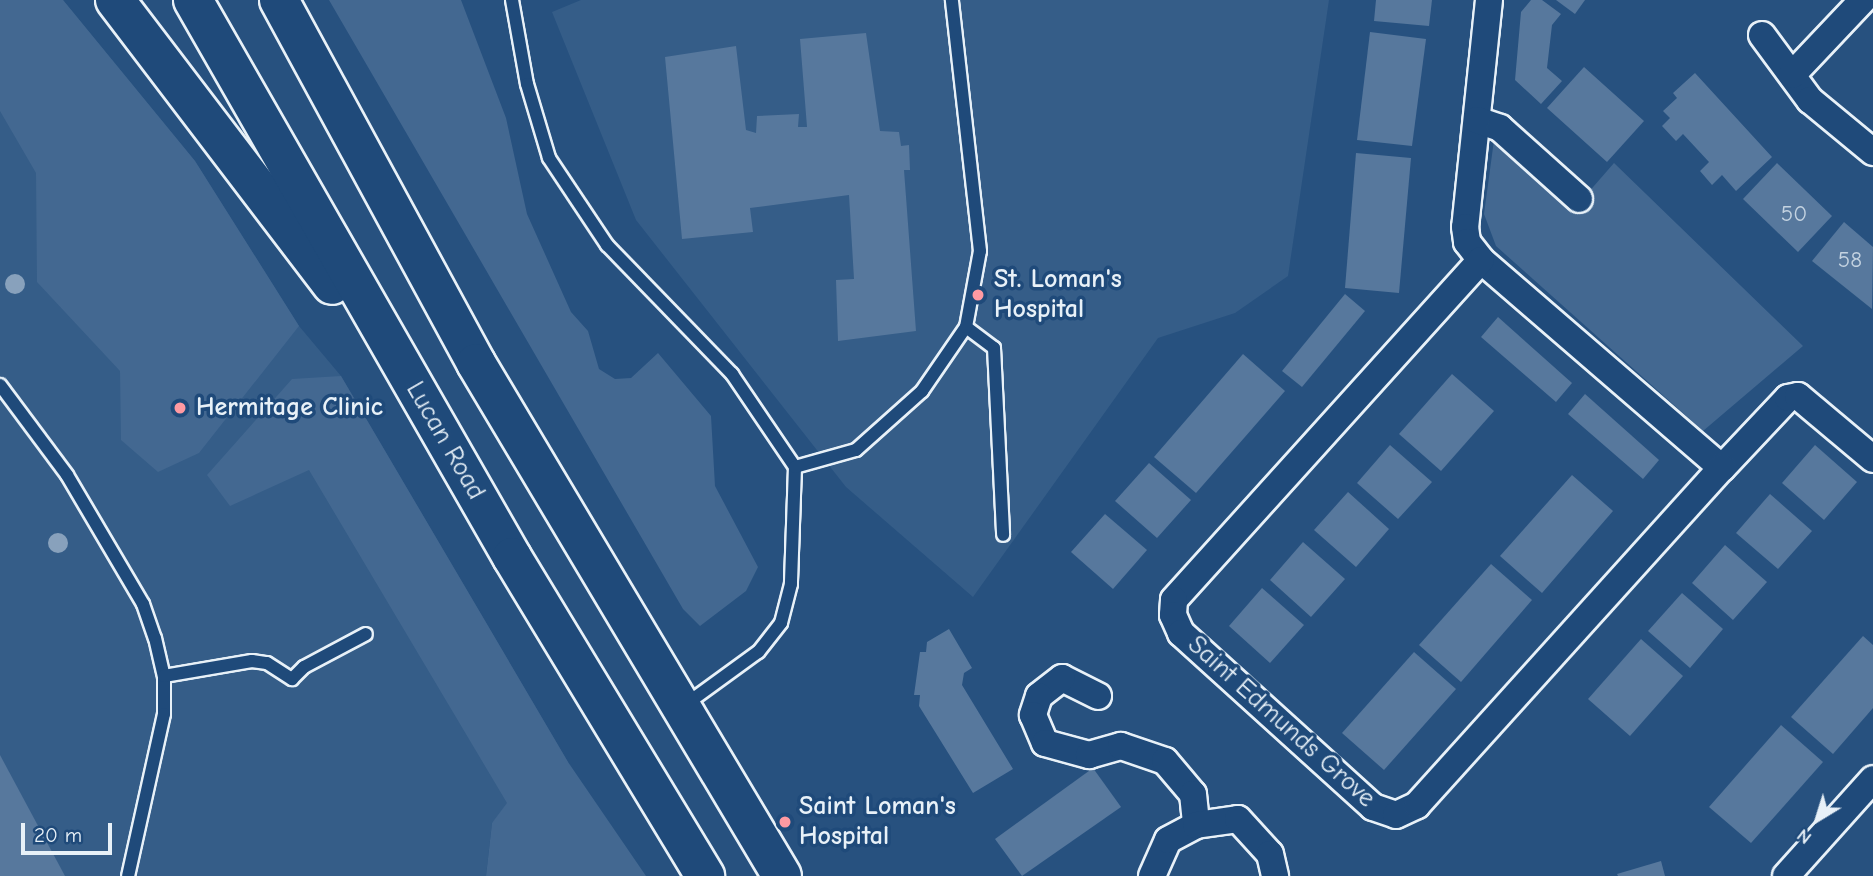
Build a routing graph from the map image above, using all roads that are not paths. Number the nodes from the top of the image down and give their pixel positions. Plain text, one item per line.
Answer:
1 (115, 0) edge
2 (193, 0) edge
3 (279, 0) edge
4 (512, 0) edge
5 (952, 0) edge
6 (1489, 0) edge
7 (1863, 0) edge
8 (1762, 35) dead end
9 (1792, 75) junction
10 (1477, 120) junction
11 (1873, 152) edge
12 (1579, 199) dead end
13 (1481, 260) junction
14 (966, 327) junction
15 (0, 385) edge
16 (439, 431) junction
17 (1873, 459) edge
18 (795, 467) junction
19 (1722, 468) junction
20 (1003, 535) dead end
21 (366, 634) dead end
22 (164, 676) junction
23 (1098, 696) dead end
24 (679, 709) junction
25 (1873, 779) edge
26 (1196, 825) junction
27 (128, 876) edge
28 (705, 876) edge
29 (782, 876) edge
30 (1152, 876) edge
31 (1275, 876) edge
32 (1786, 876) edge

1 - 16 highway
2 - 16 highway, Lucan Road
3 - 24 highway
4 - 18 lane
5 - 14 lane
6 - 10 street
7 - 9 street
8 - 9 street
9 - 11 street
10 - 12 street
10 - 13 street
13 - 19 street
13 - 19 street, Saint Edmunds Grove
14 - 18 lane
14 - 20 lane
15 - 22 lane
16 - 28 highway, Lucan Road
17 - 19 street, Saint Edmunds Grove
18 - 24 lane
21 - 22 lane
22 - 27 lane
23 - 26 street
24 - 29 highway
25 - 32 street
26 - 30 street
26 - 31 street

